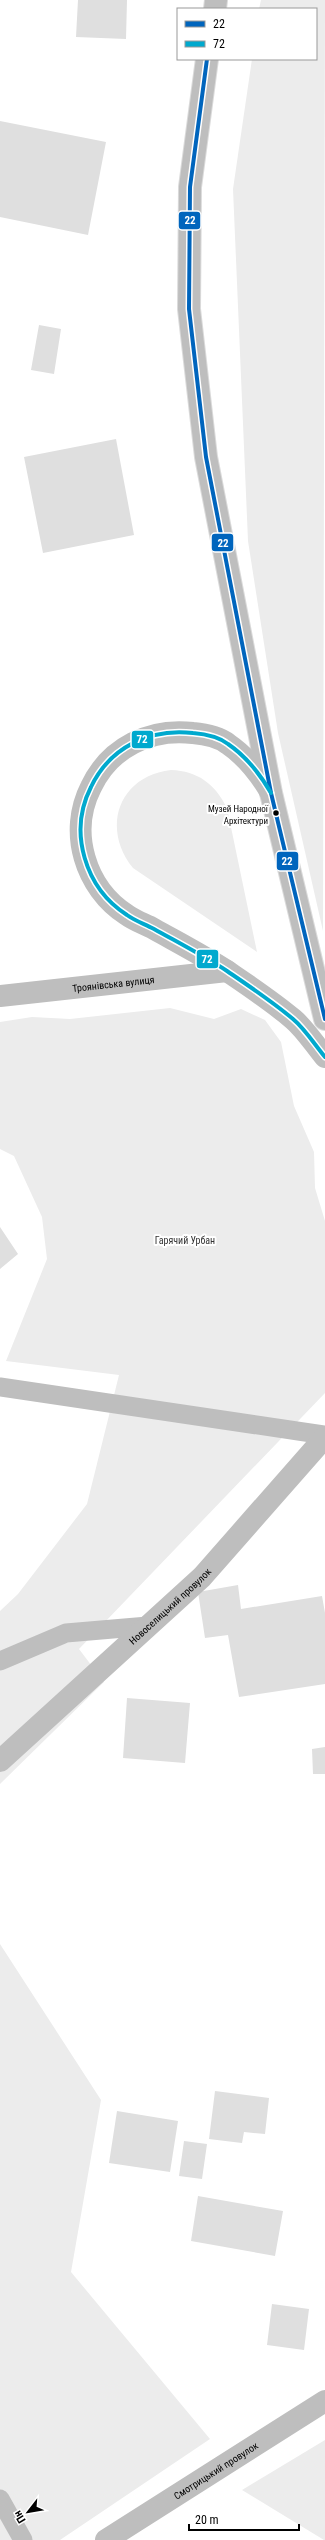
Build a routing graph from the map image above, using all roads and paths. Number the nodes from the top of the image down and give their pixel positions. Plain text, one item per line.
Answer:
1 (207, 60) edge
2 (271, 793) junction
3 (227, 972) junction
4 (0, 996) edge
5 (325, 1016) edge
6 (325, 1057) edge
7 (0, 1387) edge
8 (325, 1436) edge
9 (148, 1626) junction
10 (0, 1661) edge
11 (0, 1761) edge
12 (325, 2402) edge
13 (0, 2499) edge
14 (23, 2540) edge
15 (106, 2540) edge

1 - 2 street
2 - 3 street
2 - 5 street
3 - 4 street, Троянівська вулиця
3 - 6 street
7 - 8 lane
8 - 9 street, Новоселицький провулок
9 - 10 lane
9 - 11 street, Новоселицький провулок
12 - 15 street, Смотрицький провулок
13 - 14 lane

